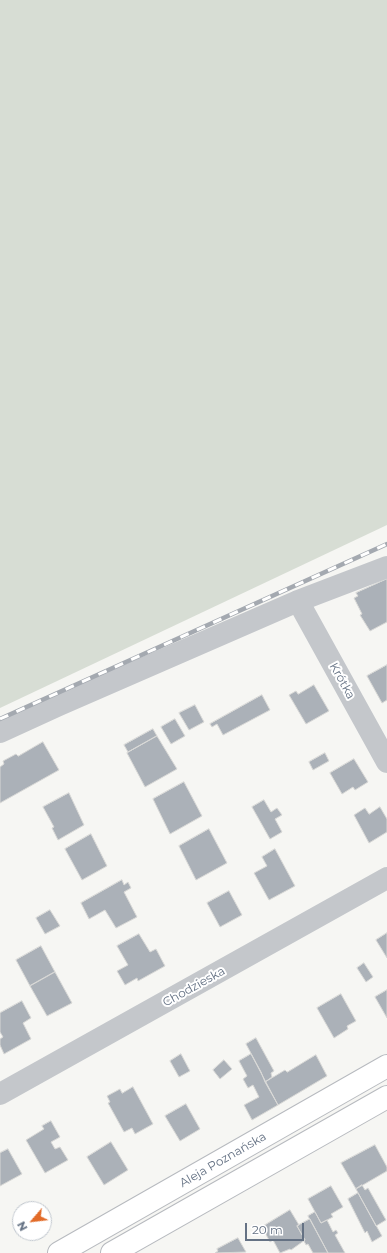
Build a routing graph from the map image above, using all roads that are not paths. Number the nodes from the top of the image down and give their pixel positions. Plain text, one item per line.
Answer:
1 (387, 567) edge
2 (298, 601) junction
3 (0, 732) edge
4 (387, 762) edge
5 (387, 878) edge
6 (387, 1066) edge
7 (0, 1094) edge
8 (387, 1097) edge
9 (59, 1253) edge
10 (112, 1253) edge

1 - 2 street
2 - 3 street
2 - 4 street, Krótka
5 - 7 street, Chodzieska
6 - 9 main road, Aleja Poznańska
8 - 10 main road

